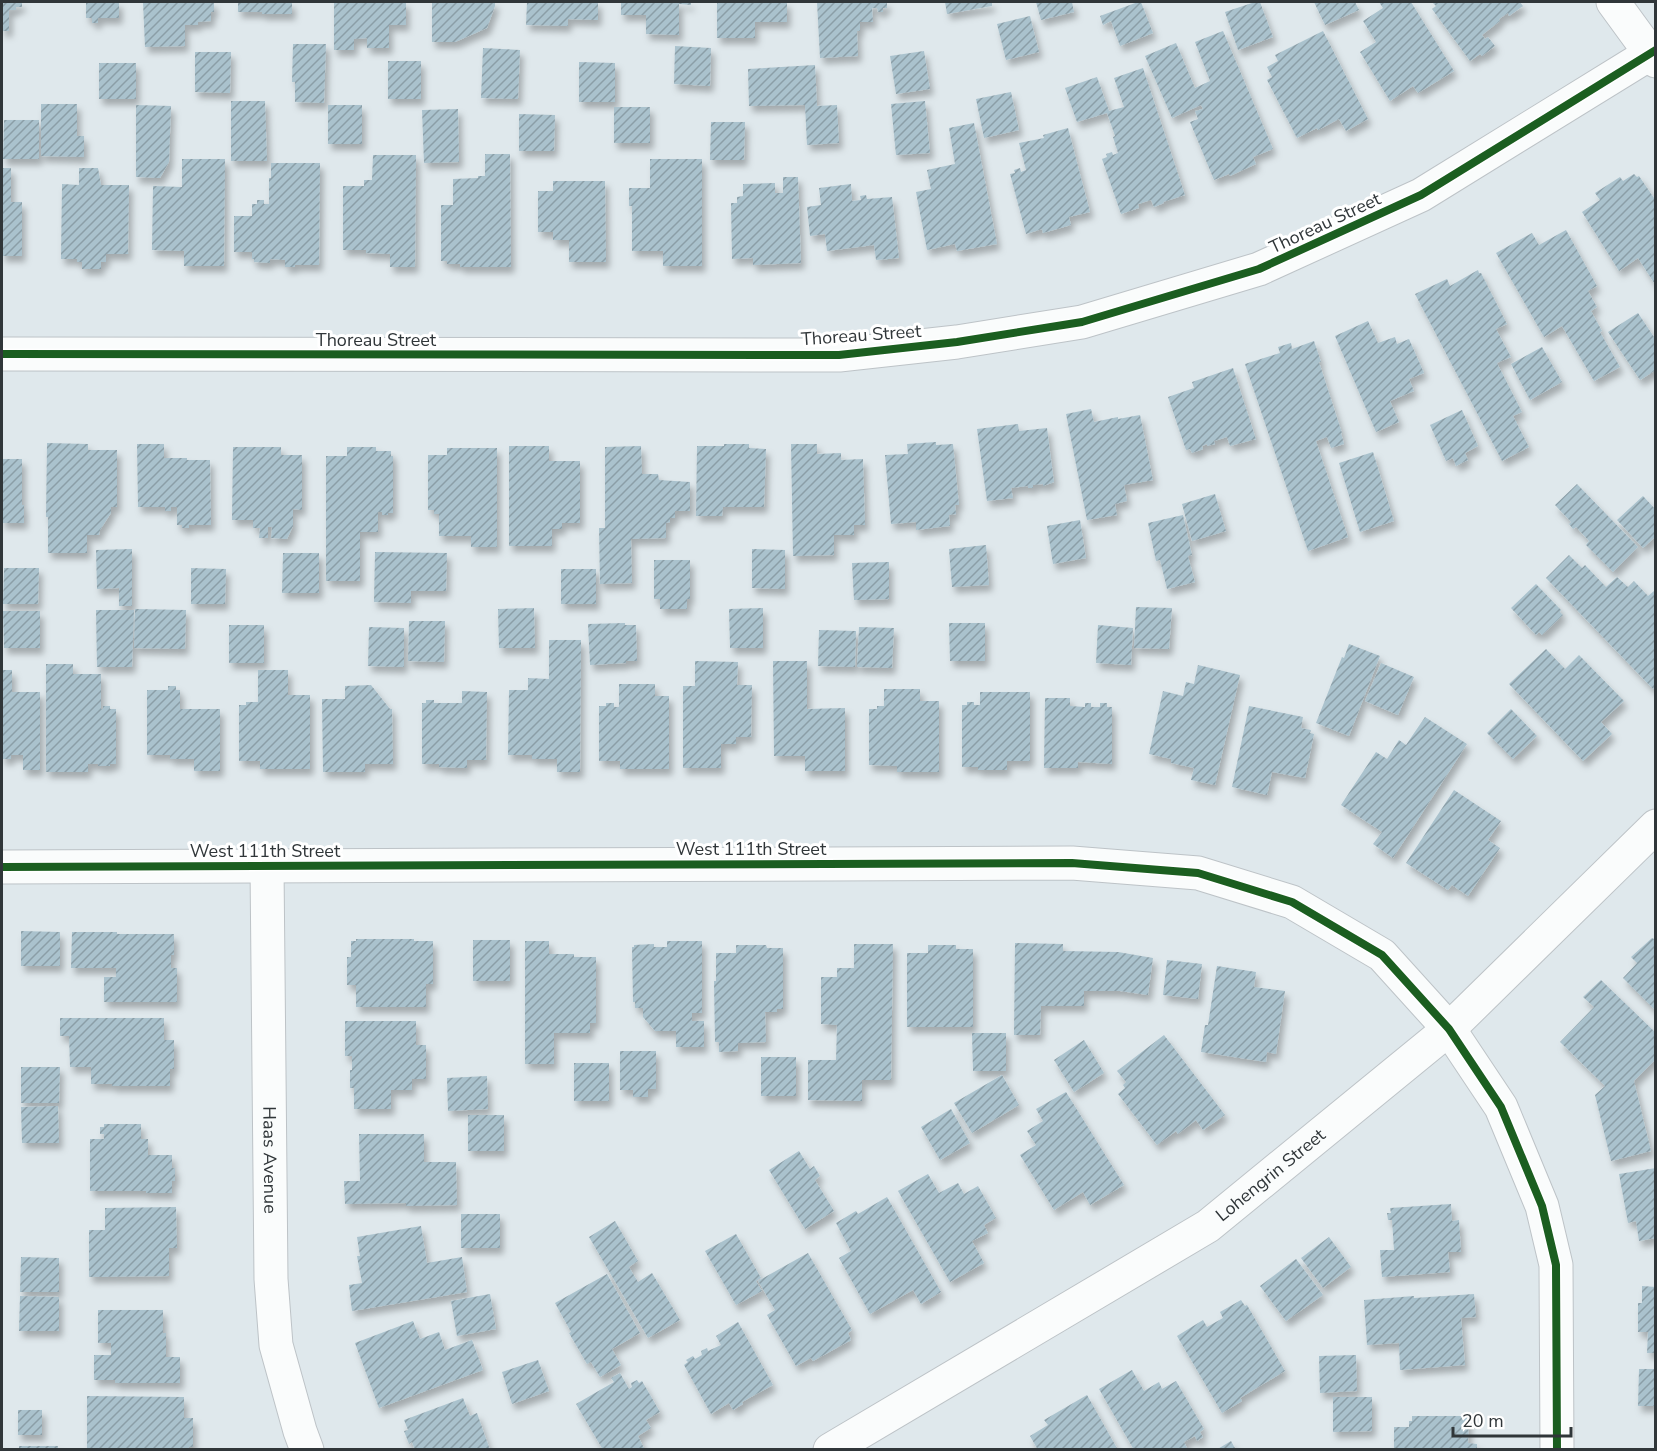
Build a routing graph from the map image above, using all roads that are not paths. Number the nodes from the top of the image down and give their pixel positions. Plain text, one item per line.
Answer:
1 (1613, 2) edge
2 (1654, 55) edge
3 (2, 354) edge
4 (1656, 826) edge
5 (267, 866) junction
6 (2, 867) edge
7 (1449, 1029) junction
8 (307, 1449) edge
9 (830, 1449) edge
10 (1557, 1449) edge

1 - 2 street
2 - 3 street, Thoreau Street
4 - 7 street, Lohengrin Street
5 - 6 street, West 111th Street
5 - 7 street, West 111th Street
5 - 8 street, Haas Avenue
7 - 9 street, Lohengrin Street
7 - 10 street, West 111th Street

